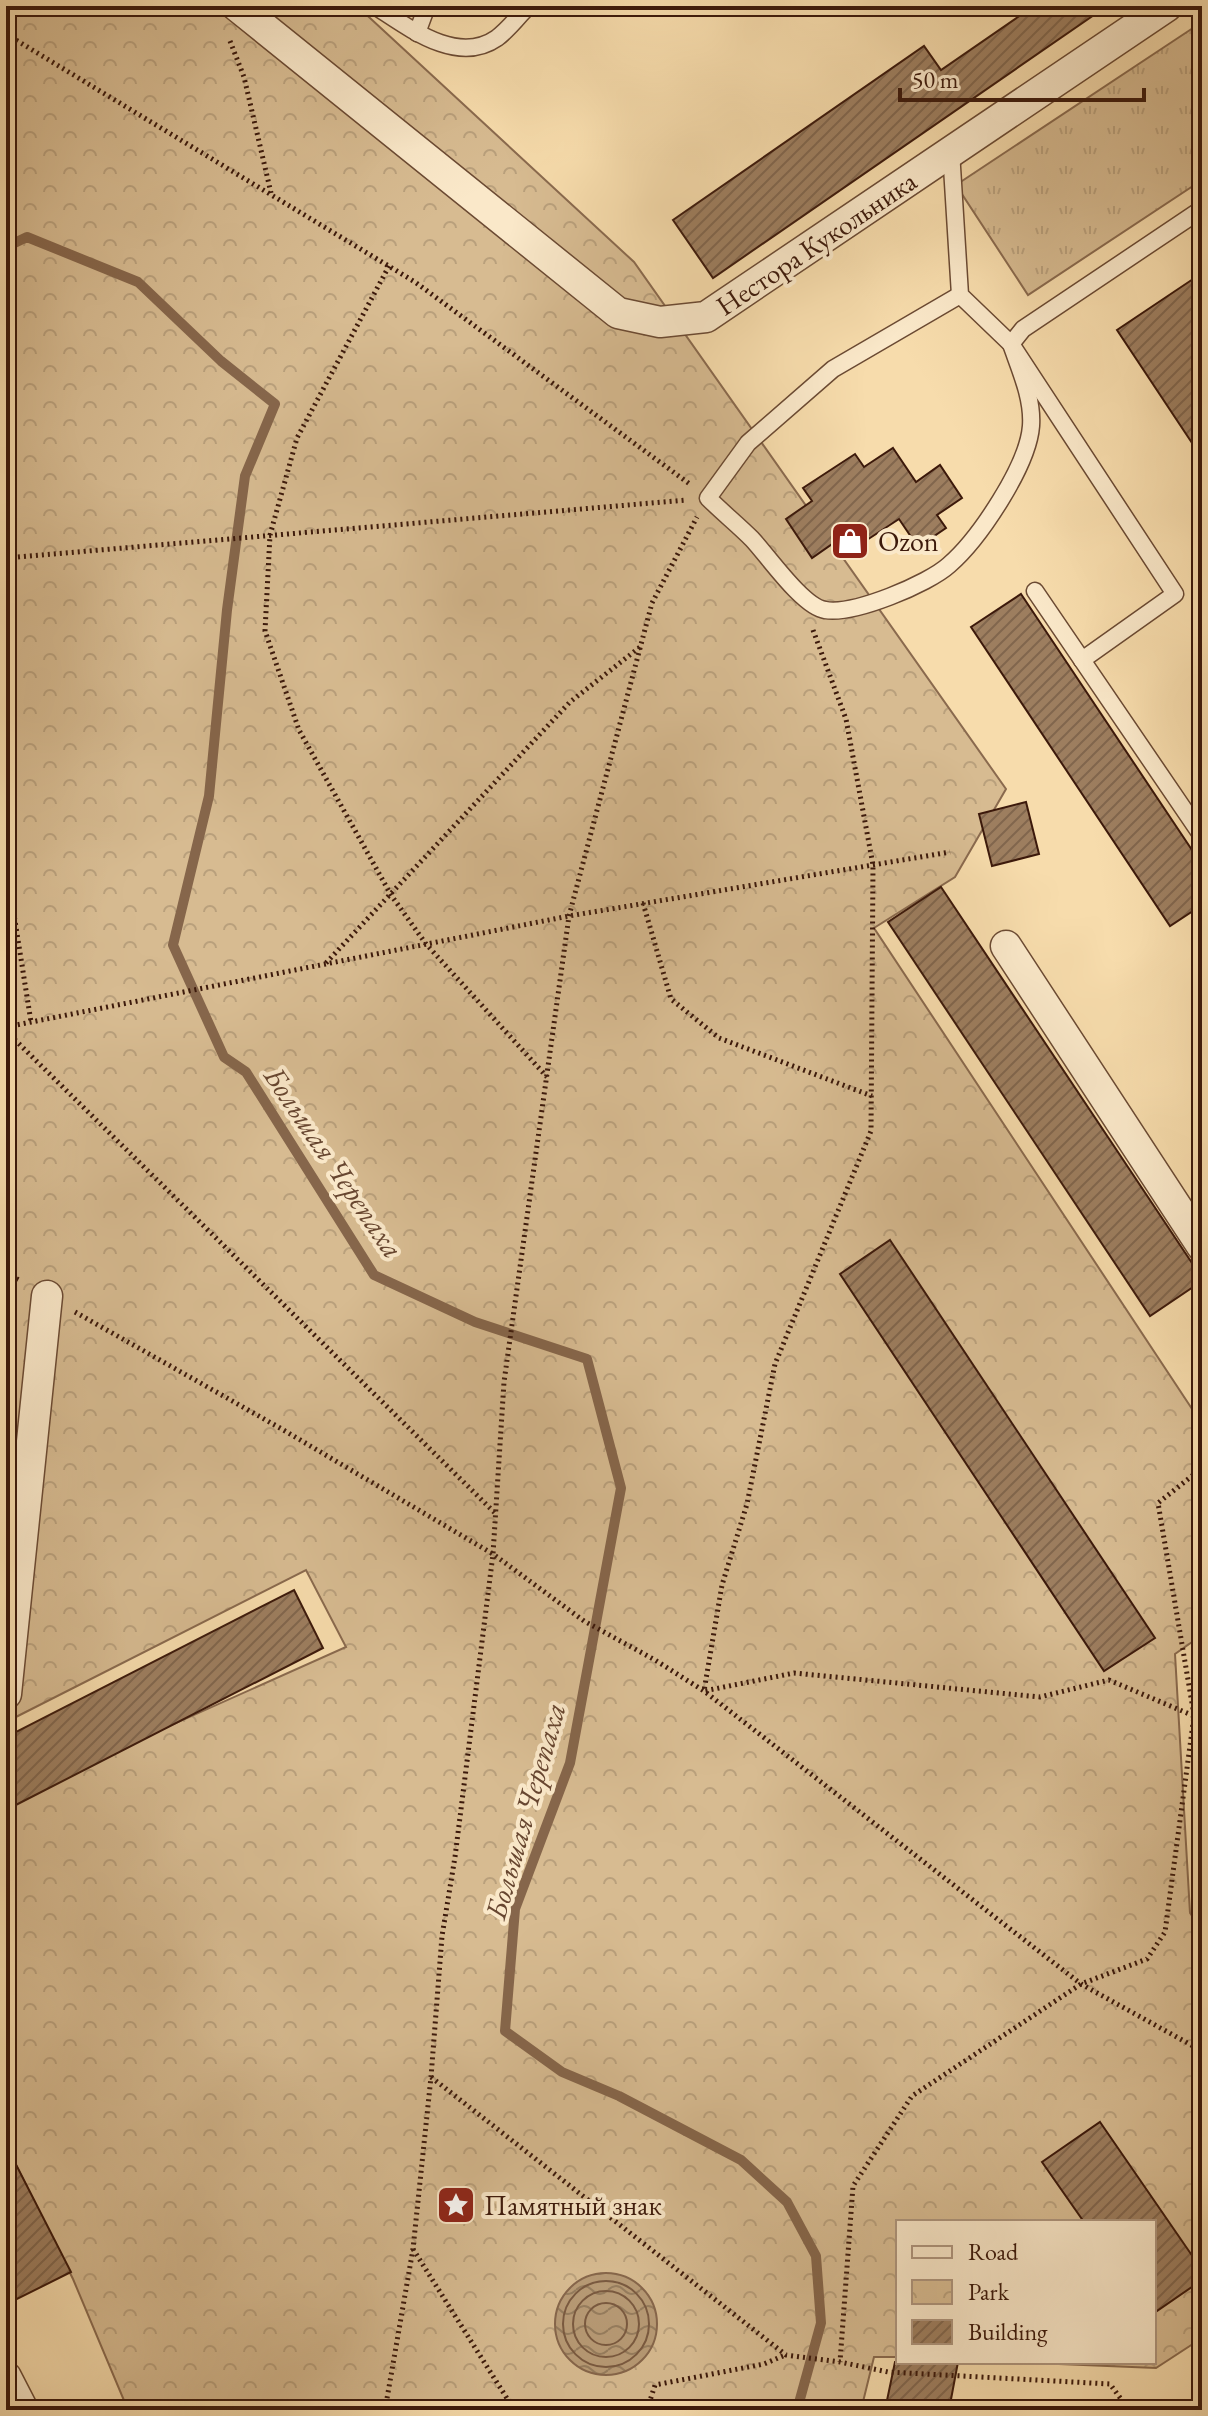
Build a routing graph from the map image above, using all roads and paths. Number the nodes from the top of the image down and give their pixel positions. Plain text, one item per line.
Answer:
1 (237, 6) edge
2 (375, 6) edge
3 (427, 6) edge
4 (528, 6) edge
5 (1167, 6) edge
6 (417, 33) junction
7 (6, 34) edge
8 (227, 34) dead end
9 (951, 151) junction
10 (272, 194) junction
11 (1202, 209) edge
12 (389, 266) junction
13 (960, 295) junction
14 (1011, 344) junction
15 (708, 498) junction
16 (270, 535) junction
17 (6, 558) edge
18 (1035, 591) dead end
19 (801, 595) junction
20 (640, 647) junction
21 (1082, 660) junction
22 (1202, 836) edge
23 (950, 852) dead end
24 (6, 864) edge
25 (873, 865) junction
26 (391, 895) junction
27 (643, 903) junction
28 (569, 916) junction
29 (426, 944) junction
30 (1006, 946) dead end
31 (325, 964) junction
32 (31, 1022) junction
33 (6, 1029) edge
34 (547, 1077) junction
35 (872, 1096) junction
36 (1202, 1246) edge
37 (6, 1273) edge
38 (47, 1296) junction
39 (1202, 1468) edge
40 (496, 1514) junction
41 (493, 1554) junction
42 (704, 1691) junction
43 (6, 1694) edge
44 (1194, 1716) junction
45 (1081, 1984) junction
46 (1202, 2051) edge
47 (431, 2077) junction
48 (413, 2249) junction
49 (786, 2355) junction
50 (840, 2362) junction
51 (6, 2377) edge
52 (508, 2400) junction
53 (23, 2410) edge
54 (385, 2410) edge
55 (506, 2410) edge
56 (524, 2410) edge
57 (647, 2410) edge
58 (1129, 2410) edge

1 - 9 street, Нестора Кукольника
2 - 6 lane
3 - 6 lane
4 - 6 lane
5 - 9 street, Нестора Кукольника
7 - 10 path
8 - 10 path
9 - 13 lane
10 - 12 path
11 - 14 lane
12 - 15 path
12 - 16 path
13 - 14 lane
13 - 15 lane
14 - 19 lane
14 - 21 lane
15 - 16 path
15 - 19 lane
15 - 20 path
16 - 17 path
16 - 26 path
18 - 21 lane
19 - 25 path
20 - 26 path
20 - 28 path
21 - 22 lane
23 - 25 path
24 - 32 path
25 - 27 path
25 - 35 path
26 - 29 path
26 - 31 path
27 - 28 path
27 - 35 path
28 - 29 path
28 - 34 path
29 - 31 path
29 - 34 path
30 - 36 street
31 - 32 path
32 - 33 path
33 - 40 path
34 - 40 path
35 - 42 path
37 - 38 path
38 - 41 path
38 - 43 street
39 - 44 path
40 - 41 path
41 - 42 path
41 - 47 path
42 - 44 path
42 - 45 path
44 - 45 path
45 - 46 path
45 - 50 path
47 - 48 path
47 - 49 path
48 - 52 path
48 - 54 path
49 - 50 path
49 - 57 path
50 - 58 path
51 - 53 street
52 - 55 path
52 - 56 path

